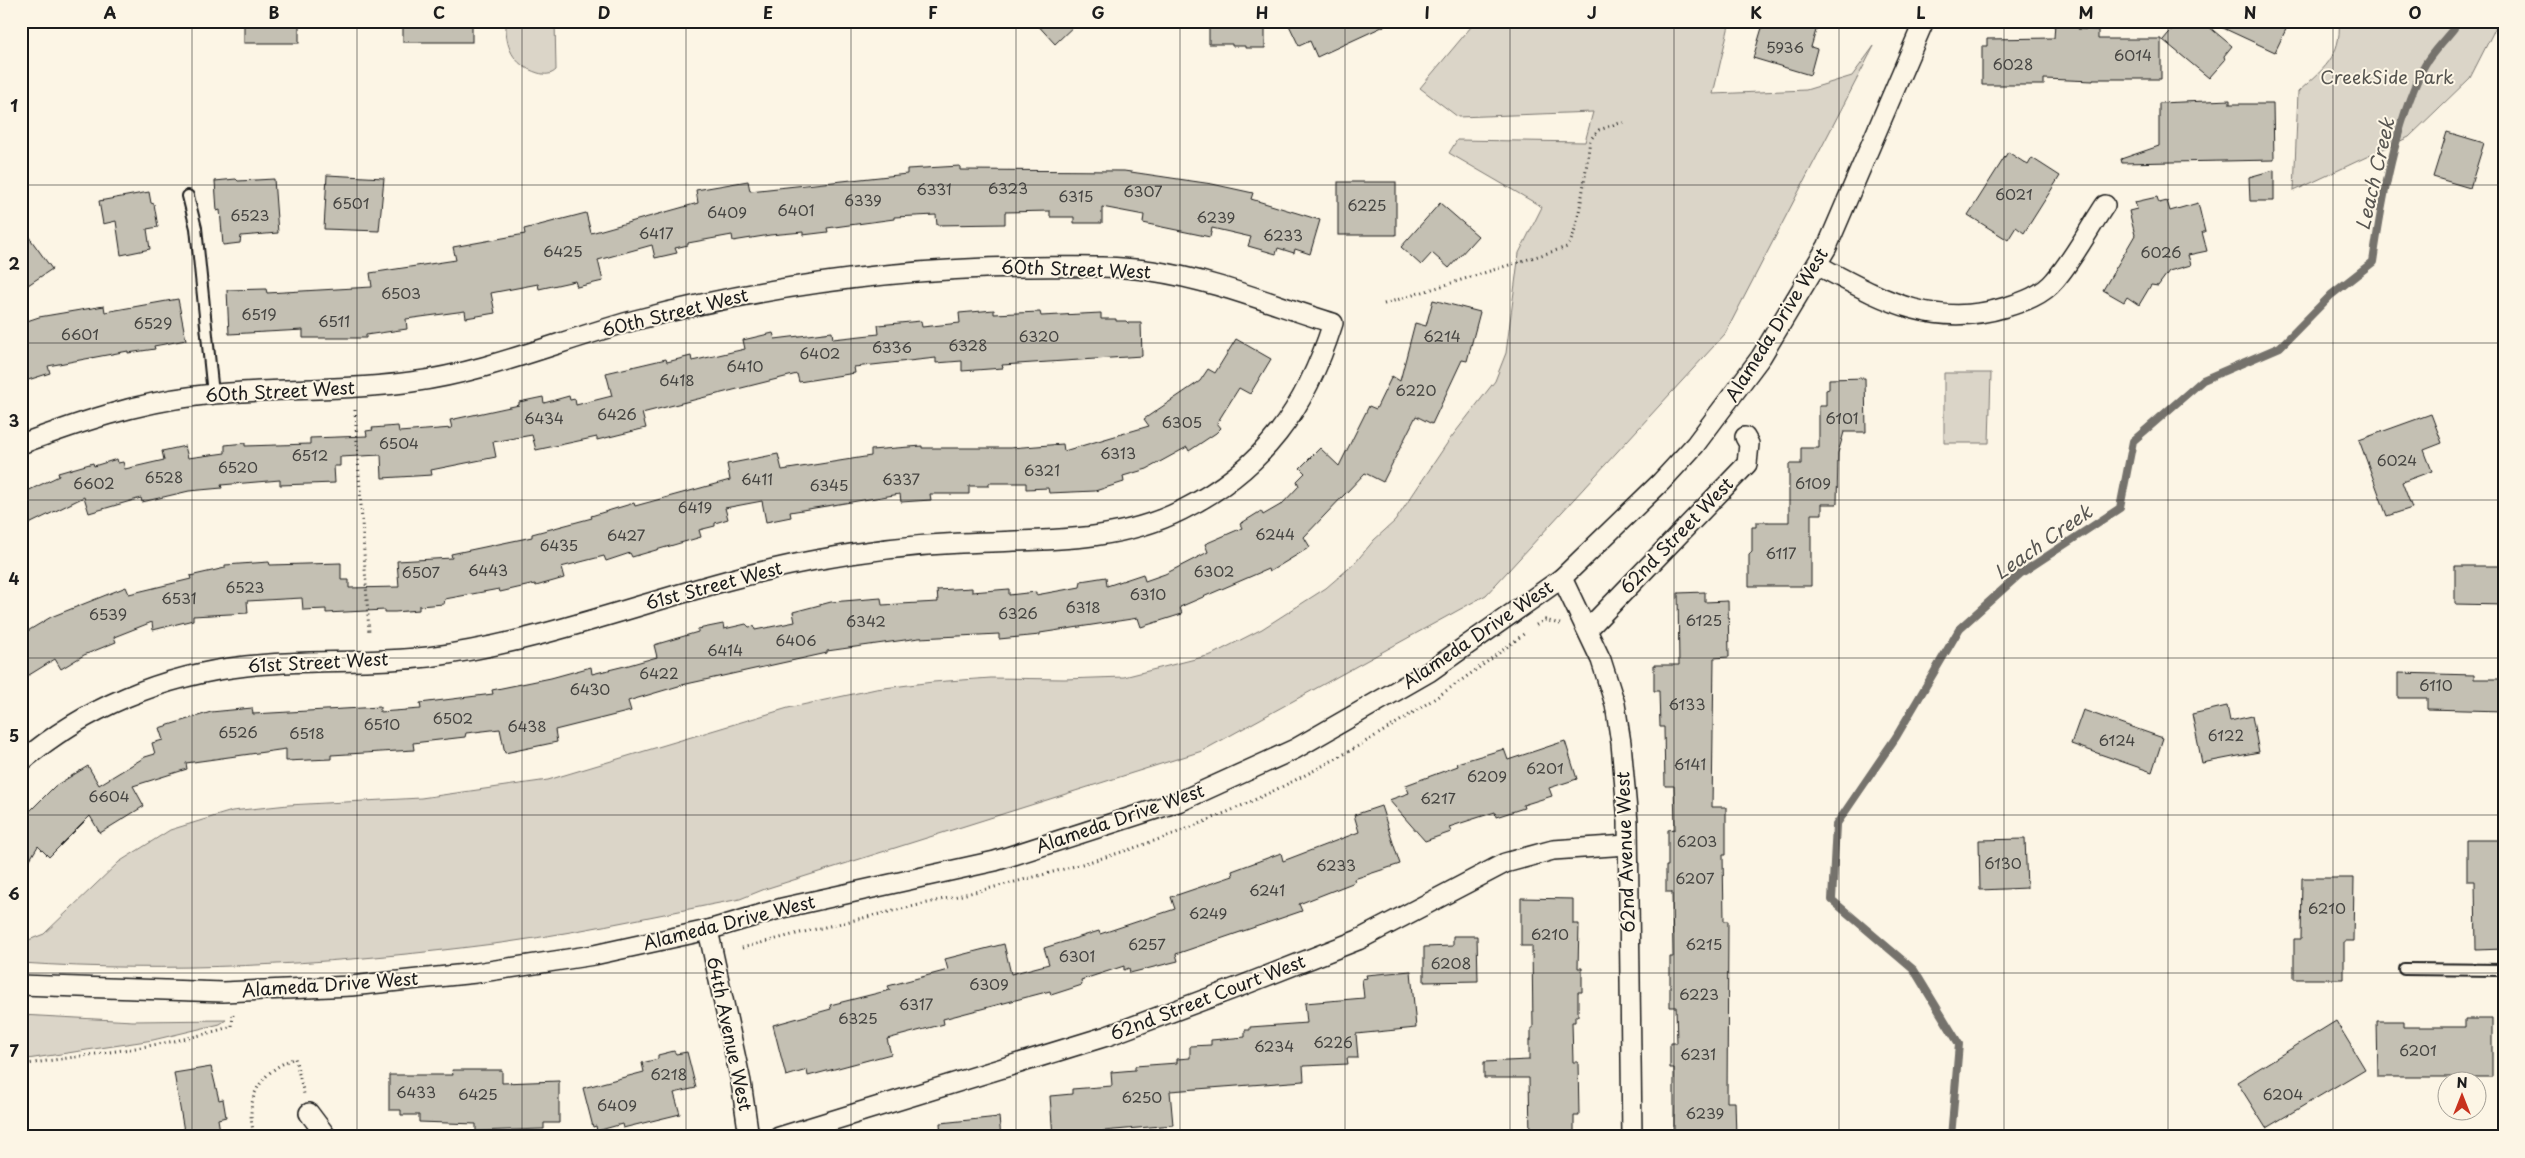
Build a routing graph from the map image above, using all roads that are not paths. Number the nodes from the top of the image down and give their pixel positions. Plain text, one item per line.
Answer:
1 (1924, 21) edge
2 (188, 196) dead end
3 (2105, 205) dead end
4 (1817, 265) junction
5 (1333, 323) joint
6 (213, 394) junction
7 (1745, 437) dead end
8 (21, 444) edge
9 (1562, 578) junction
10 (1588, 629) junction
11 (21, 762) edge
12 (1627, 845) junction
13 (708, 930) junction
14 (2404, 969) dead end
15 (2504, 970) edge
16 (21, 985) edge
17 (309, 1113) road end
18 (327, 1137) edge
19 (749, 1137) edge
20 (779, 1137) edge
21 (1632, 1137) edge

1 - 4 street, Alameda Drive West
2 - 6 lane
3 - 4 street
4 - 9 street, Alameda Drive West
5 - 6 street, 60th Street West
5 - 11 street, 61st Street West
6 - 8 street, 60th Street West
7 - 10 street, 62nd Street West
9 - 10 street, 62nd Avenue West
9 - 13 street, Alameda Drive West
10 - 12 street, 62nd Avenue West
12 - 20 street, 62nd Street Court West
12 - 21 street, 62nd Avenue West
13 - 16 street, Alameda Drive West
13 - 19 street, 64th Avenue West
14 - 15 lane
17 - 18 street

